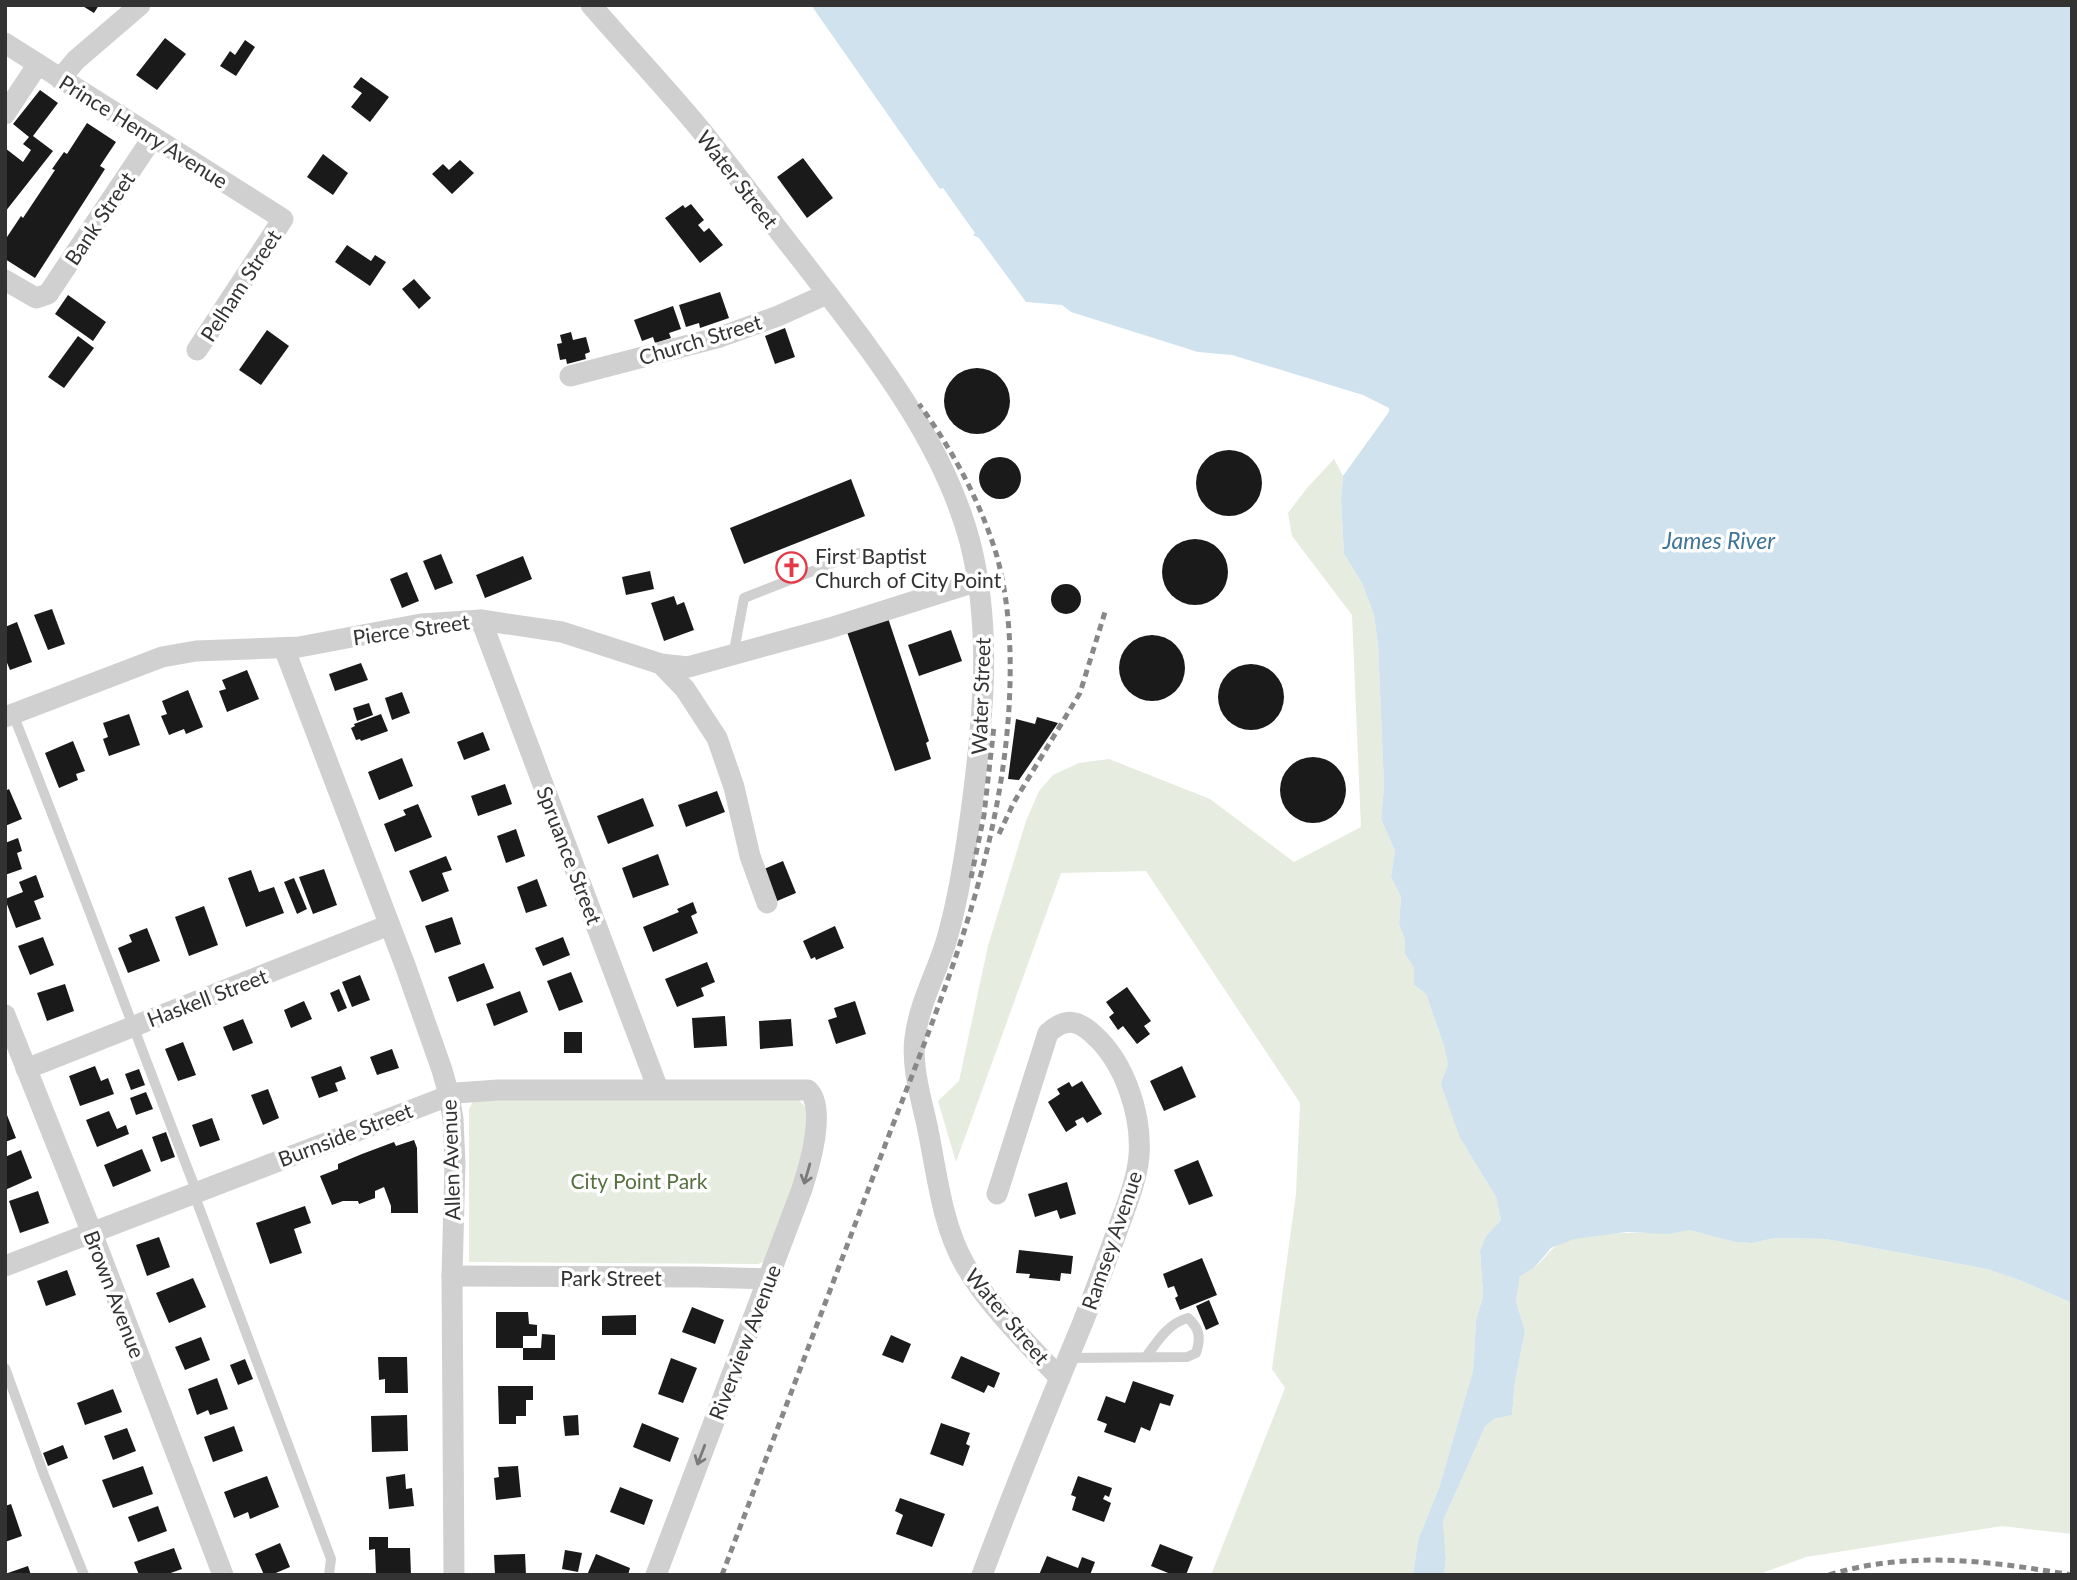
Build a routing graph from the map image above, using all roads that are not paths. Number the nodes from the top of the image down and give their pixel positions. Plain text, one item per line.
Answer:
1 (140, 5) edge
2 (591, 5) edge
3 (5, 43) edge
4 (38, 64) junction
5 (60, 79) junction
6 (5, 114) edge
7 (153, 137) junction
8 (283, 219) joint
9 (5, 280) edge
10 (827, 294) junction
11 (197, 350) dead end
12 (570, 376) dead end
13 (859, 554) dead end
14 (978, 581) junction
15 (481, 620) junction
16 (284, 648) junction
17 (733, 656) junction
18 (661, 663) junction
19 (9, 716) edge
20 (768, 903) dead end
21 (389, 925) junction
22 (5, 1015) edge
23 (132, 1026) junction
24 (26, 1069) junction
25 (658, 1089) junction
26 (449, 1095) junction
27 (816, 1106) joint
28 (196, 1193) junction
29 (997, 1194) dead end
30 (92, 1233) junction
31 (5, 1266) edge
32 (452, 1276) junction
33 (769, 1279) junction
34 (1146, 1357) junction
35 (5, 1368) edge
36 (1064, 1368) junction
37 (84, 1575) edge
38 (223, 1575) edge
39 (329, 1575) edge
40 (454, 1575) edge
41 (656, 1575) edge
42 (982, 1575) edge

1 - 5 street
2 - 10 street, Water Street
3 - 4 street, Prince Henry Avenue
4 - 5 street, Prince Henry Avenue
4 - 6 street
5 - 7 street, Prince Henry Avenue
7 - 8 street, Prince Henry Avenue
7 - 9 street, Bank Street
8 - 11 street, Pelham Street
10 - 12 street, Church Street
10 - 14 street, Water Street
13 - 17 lane
14 - 17 street, Pierce Street
14 - 36 street, Water Street
15 - 16 street, Pierce Street
15 - 18 street, Pierce Street
15 - 25 street, Spruance Street
16 - 19 street, Pierce Street
16 - 21 street, Allen Avenue
17 - 18 street, Pierce Street
18 - 20 street
19 - 23 lane
21 - 23 street, Haskell Street
21 - 26 street, Allen Avenue
22 - 24 street, Brown Avenue
23 - 24 street, Haskell Street
23 - 28 lane
24 - 30 street, Brown Avenue
25 - 26 street, Burnside Street
25 - 27 street, Burnside Street
26 - 28 street, Burnside Street
26 - 32 street, Allen Avenue
27 -> 33 street, Riverview Avenue
28 - 30 street, Burnside Street
28 - 39 lane
29 - 36 street, Ramsey Avenue
30 - 31 street, Burnside Street
30 - 38 street, Brown Avenue
32 - 33 street, Park Street
32 - 40 street, Allen Avenue
33 -> 41 street, Riverview Avenue
34 - 34 lane
34 - 36 lane
35 - 37 lane
36 - 42 street, Ramsey Avenue

